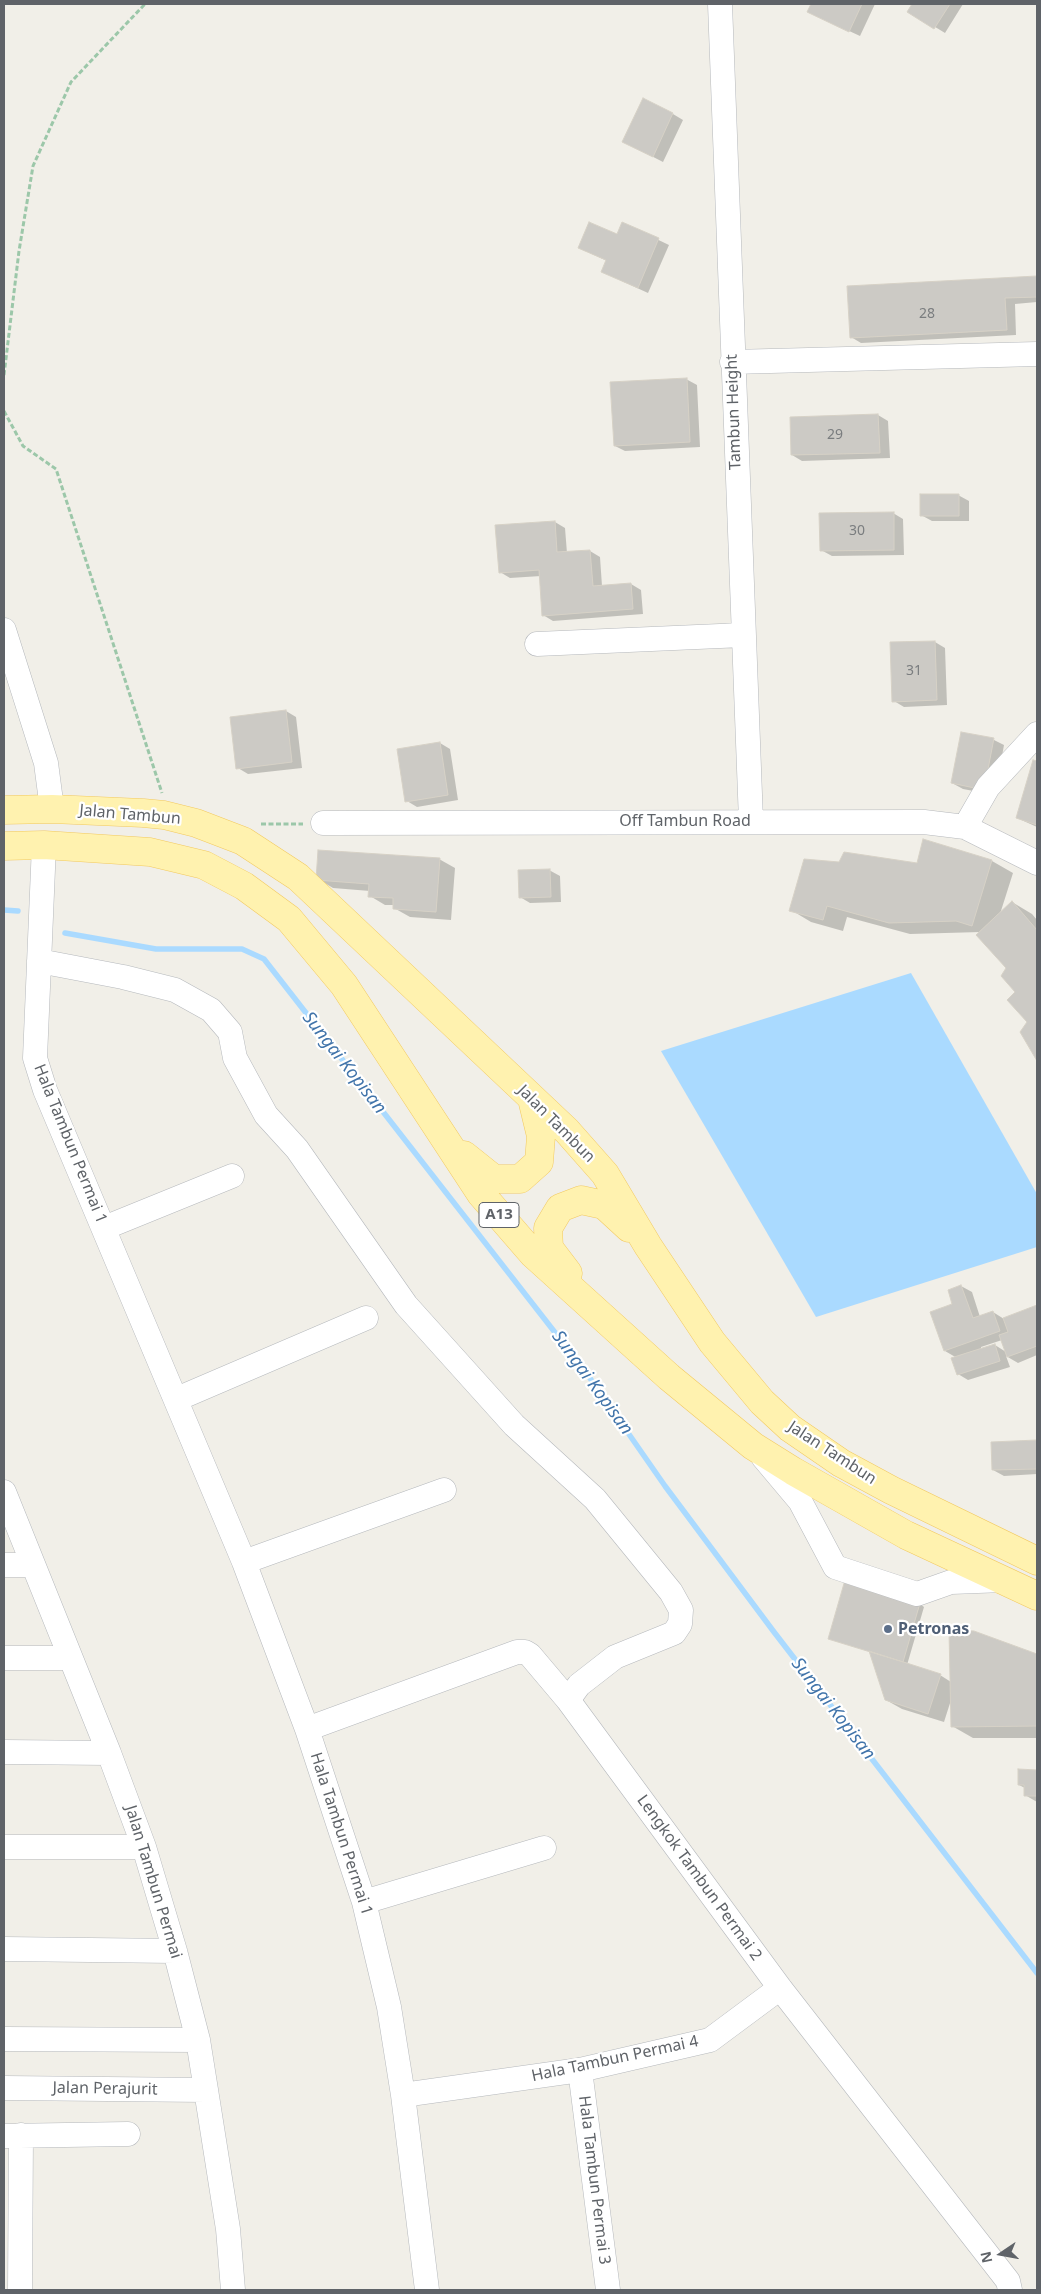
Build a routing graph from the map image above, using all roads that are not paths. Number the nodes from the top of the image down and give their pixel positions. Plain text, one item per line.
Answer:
1 (720, 4) edge
2 (1037, 354) edge
3 (732, 362) junction
4 (4, 630) edge
5 (743, 635) junction
6 (537, 644) dead end
7 (1037, 734) edge
8 (52, 809) junction
9 (4, 810) edge
10 (751, 821) junction
11 (323, 824) road end
12 (965, 826) junction
13 (44, 845) junction
14 (4, 846) edge
15 (1037, 863) edge
16 (39, 961) junction
17 (532, 1099) junction
18 (447, 1141) junction
19 (232, 1176) dead end
20 (104, 1228) junction
21 (648, 1246) junction
22 (593, 1306) junction
23 (366, 1318) dead end
24 (177, 1398) junction
25 (753, 1446) junction
26 (444, 1490) dead end
27 (4, 1492) edge
28 (1037, 1561) edge
29 (244, 1562) junction
30 (4, 1565) edge
31 (33, 1565) junction
32 (1004, 1580) junction
33 (1037, 1596) edge
34 (4, 1658) edge
35 (69, 1658) junction
36 (568, 1700) junction
37 (307, 1729) junction
38 (4, 1752) edge
39 (110, 1753) junction
40 (4, 1847) edge
41 (144, 1847) junction
42 (544, 1848) dead end
43 (364, 1902) junction
44 (4, 1949) edge
45 (175, 1951) junction
46 (780, 1988) junction
47 (4, 2039) edge
48 (198, 2040) junction
49 (580, 2070) junction
50 (4, 2088) edge
51 (206, 2090) junction
52 (404, 2095) junction
53 (128, 2134) dead end
54 (12, 2136) edge
55 (20, 2290) edge
56 (233, 2290) edge
57 (427, 2290) edge
58 (608, 2290) edge
59 (1010, 2290) edge

1 - 3 street, Tambun Height
2 - 3 street
3 - 5 street, Tambun Height
4 - 8 street
5 - 6 street
5 - 10 street, Tambun Height
7 - 12 street
8 - 9 main road, Jalan Tambun
8 - 17 main road, Jalan Tambun
10 - 11 street, Off Tambun Road
10 - 12 street, Off Tambun Road
12 - 15 street, Off Tambun Road
13 - 14 main road, Jalan Tambun / A13
13 - 16 street, Hala Tambun Permai 1
13 - 18 main road, Jalan Tambun / A13
16 - 20 street, Hala Tambun Permai 1
16 - 36 street
17 - 18 main road
17 - 21 main road, Jalan Tambun
18 - 22 main road, Jalan Tambun / A13
19 - 20 street
20 - 24 street, Hala Tambun Permai 1
21 - 22 main road
21 - 28 main road, Jalan Tambun
22 - 25 main road, Jalan Tambun / A13
23 - 24 street
24 - 29 street, Hala Tambun Permai 1
25 - 32 main road, Jalan Tambun / A13
25 - 32 street
26 - 29 street
27 - 31 street, Jalan Tambun Permai
29 - 37 street, Hala Tambun Permai 1
30 - 31 street
31 - 35 street, Jalan Tambun Permai
32 - 33 main road, Jalan Tambun / A13
34 - 35 street
35 - 39 street, Jalan Tambun Permai
36 - 37 street, Lengkok Tambun Permai 2
36 - 46 street, Lengkok Tambun Permai 2
37 - 43 street, Hala Tambun Permai 1
38 - 39 street
39 - 41 street, Jalan Tambun Permai
40 - 41 street
41 - 45 street, Jalan Tambun Permai
42 - 43 street
43 - 52 street, Hala Tambun Permai 1
44 - 45 street
45 - 48 street, Jalan Tambun Permai
46 - 49 street, Hala Tambun Permai 4
46 - 59 street, Lengkok Tambun Permai 2
47 - 48 street
48 - 51 street, Jalan Tambun Permai
49 - 52 street, Hala Tambun Permai 4
49 - 58 street, Hala Tambun Permai 3
50 - 51 street, Jalan Perajurit
51 - 56 street, Jalan Tambun Permai
52 - 57 street, Hala Tambun Permai 1
53 - 54 street
54 - 55 street

